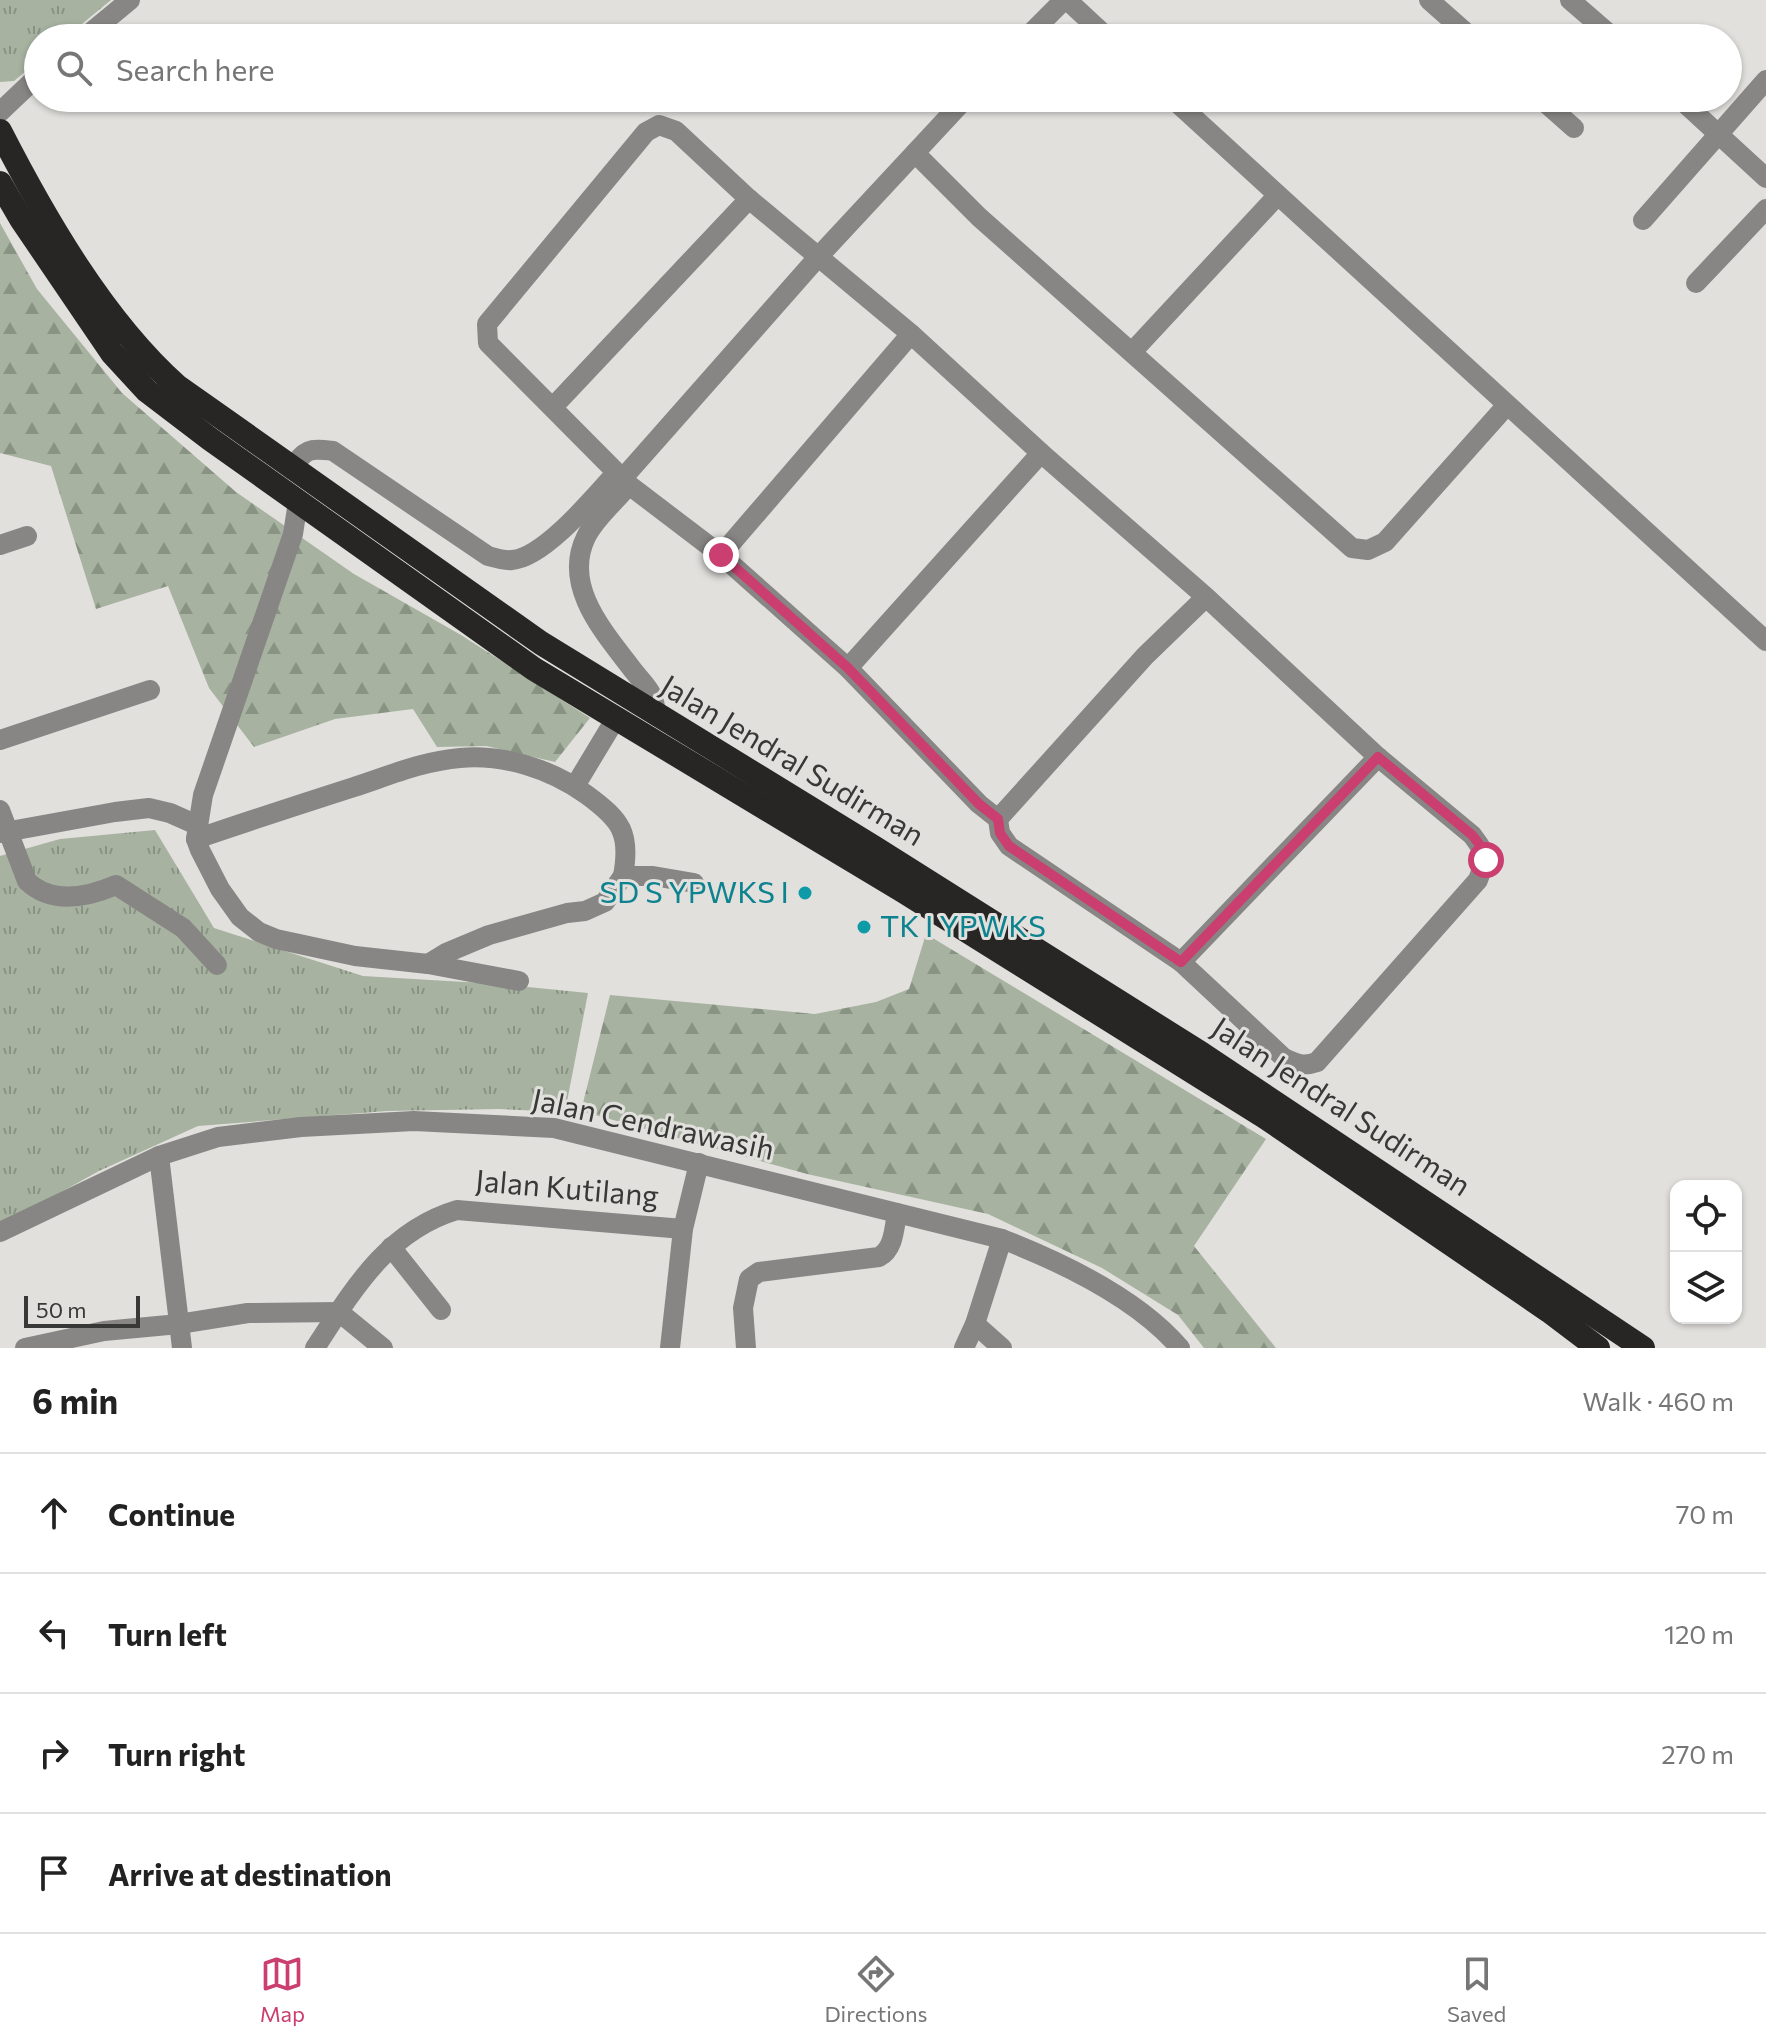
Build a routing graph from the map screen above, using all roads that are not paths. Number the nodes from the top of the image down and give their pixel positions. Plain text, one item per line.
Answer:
1 (130, 0) edge
2 (1066, 0) edge
3 (1429, 0) edge
4 (1570, 0) edge
5 (101, 24) edge
6 (1041, 24) edge
7 (1093, 24) edge
8 (1456, 24) edge
9 (1598, 24) edge
10 (1766, 80) edge
11 (24, 89) edge
12 (1742, 106) edge
13 (0, 112) edge
14 (953, 112) edge
15 (1187, 112) edge
16 (1556, 112) edge
17 (1694, 112) edge
18 (1736, 112) edge
19 (1574, 128) dead end
20 (0, 131) edge
21 (1717, 133) junction
22 (915, 153) junction
23 (1766, 178) edge
24 (0, 183) edge
25 (1277, 196) junction
26 (749, 199) junction
27 (1766, 209) edge
28 (1643, 220) dead end
29 (819, 256) junction
30 (1696, 283) dead end
31 (911, 334) junction
32 (1132, 352) junction
33 (1507, 405) junction
34 (553, 407) junction
35 (1041, 453) junction
36 (291, 469) junction
37 (623, 479) junction
38 (298, 502) junction
39 (27, 536) dead end
40 (0, 545) edge
41 (721, 555) junction
42 (1206, 597) junction
43 (1766, 641) edge
44 (848, 668) junction
45 (150, 690) dead end
46 (656, 716) junction
47 (616, 718) junction
48 (0, 740) edge
49 (1378, 757) junction
50 (575, 786) junction
51 (0, 810) edge
52 (998, 819) junction
53 (3, 832) edge
54 (197, 832) junction
55 (623, 876) junction
56 (694, 883) dead end
57 (1181, 962) junction
58 (428, 964) junction
59 (217, 965) dead end
60 (519, 981) dead end
61 (159, 1156) junction
62 (699, 1163) junction
63 (897, 1213) junction
64 (683, 1229) junction
65 (0, 1232) edge
66 (1002, 1239) junction
67 (391, 1247) junction
68 (441, 1310) dead end
69 (339, 1312) junction
70 (179, 1324) junction
71 (975, 1324) junction
72 (25, 1348) edge
73 (182, 1348) edge
74 (315, 1348) edge
75 (383, 1348) edge
76 (670, 1348) edge
77 (746, 1348) edge
78 (964, 1348) edge
79 (1002, 1348) edge
80 (1180, 1348) edge
81 (1598, 1348) edge
82 (1643, 1348) edge

1 - 5 street
2 - 6 street
2 - 7 street
3 - 8 street
4 - 9 street
10 - 12 street
11 - 13 street
14 - 22 street
15 - 25 street
16 - 19 street
17 - 21 street
18 - 21 street
20 - 36 highway, Jalan Jendral Sudirman
21 - 23 street
21 - 28 street
22 - 29 street
22 - 32 street
24 - 38 highway, Jalan Jendral Sudirman
25 - 32 street
25 - 33 street
26 - 29 street
26 - 34 street
26 - 34 street
27 - 30 street
29 - 31 street
29 - 37 street
31 - 35 street
31 - 41 street
32 - 33 street
33 - 43 street
34 - 37 street
35 - 42 street
35 - 44 street
36 - 37 street
36 - 46 highway, Jalan Jendral Sudirman
37 - 41 street
37 - 46 street
38 - 47 highway, Jalan Jendral Sudirman
38 - 54 street
39 - 40 street
41 - 44 street
42 - 49 street
42 - 52 street
44 - 52 street
45 - 48 street
46 - 82 highway, Jalan Jendral Sudirman
47 - 50 street
47 - 81 highway, Jalan Jendral Sudirman
49 - 57 street
49 - 57 street
50 - 54 street
50 - 55 street
51 - 53 street
52 - 57 street
53 - 54 street
53 - 59 street
54 - 58 street
55 - 56 street
55 - 58 street
58 - 60 street
61 - 62 street, Jalan Cendrawasih
61 - 65 street, Jalan Cendrawasih
61 - 70 street
62 - 63 street, Jalan Cendrawasih
62 - 64 street
63 - 66 street, Jalan Cendrawasih
63 - 77 street
64 - 67 street, Jalan Kutilang
64 - 76 street
66 - 71 street
66 - 80 street, Jalan Cendrawasih
67 - 68 street
67 - 69 street, Jalan Kutilang
69 - 70 street
69 - 74 street, Jalan Kutilang
69 - 75 street
70 - 72 street
70 - 73 street
71 - 78 street
71 - 79 street

